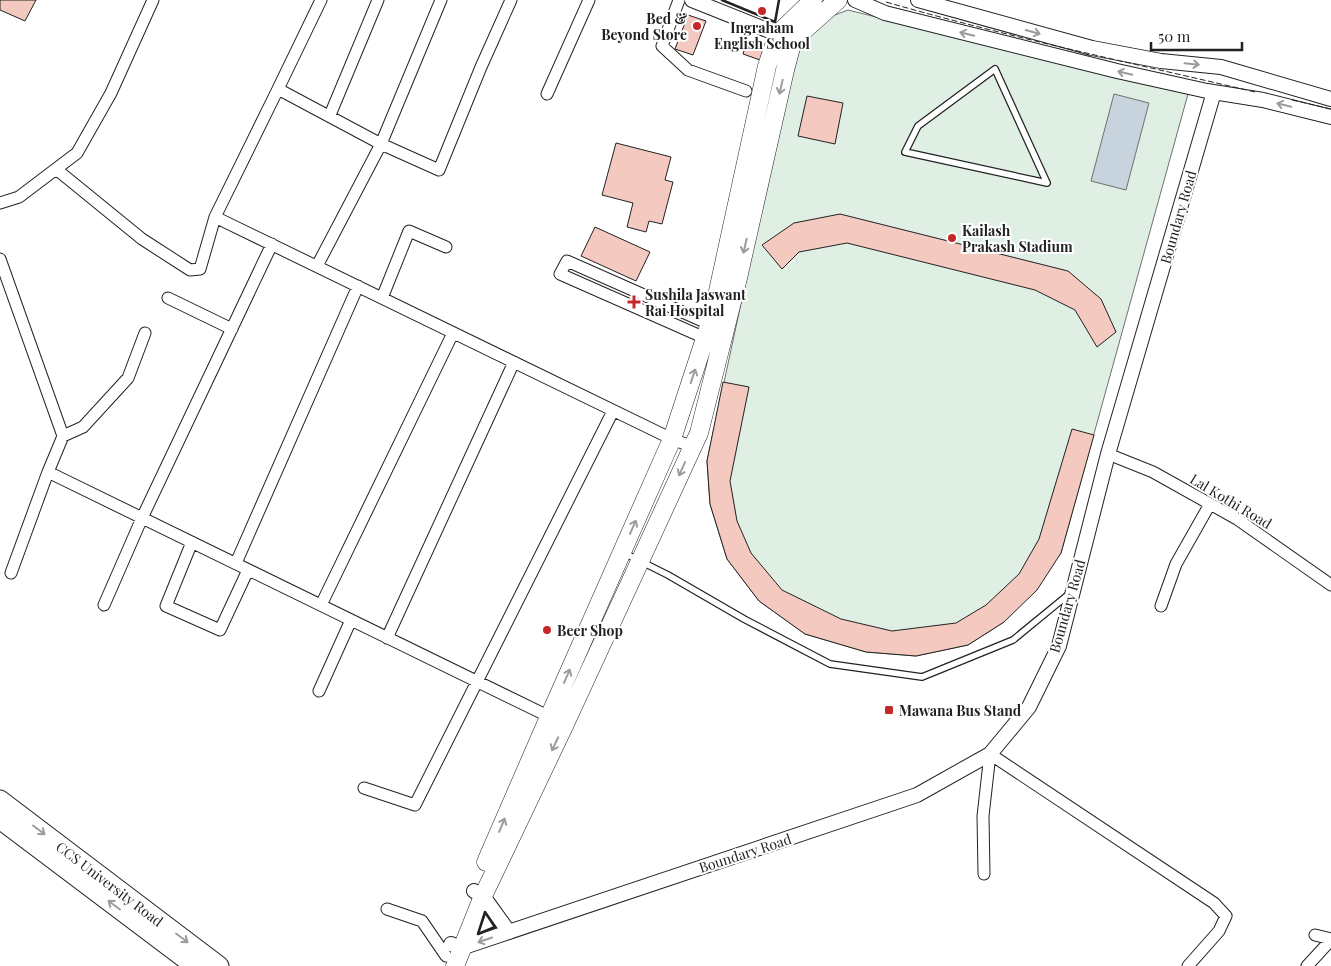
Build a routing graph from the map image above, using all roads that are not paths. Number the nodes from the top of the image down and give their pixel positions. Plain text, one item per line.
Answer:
1 (153, 0) edge
2 (321, 0) edge
3 (378, 0) edge
4 (441, 0) edge
5 (511, 0) edge
6 (589, 0) edge
7 (679, 0) edge
8 (692, 0) edge
9 (838, 0) edge
10 (855, 0) edge
11 (918, 0) edge
12 (803, 4) edge
13 (786, 37) junction
14 (995, 69) joint
15 (278, 89) junction
16 (746, 91) dead end
17 (1214, 92) junction
18 (548, 94) dead end
19 (1331, 98) edge
20 (330, 115) junction
21 (1331, 117) edge
22 (381, 144) junction
23 (749, 147) junction
24 (767, 150) junction
25 (56, 169) junction
26 (0, 203) edge
27 (215, 216) junction
28 (272, 244) junction
29 (446, 247) dead end
30 (0, 259) edge
31 (317, 266) junction
32 (358, 286) junction
33 (168, 298) dead end
34 (382, 298) junction
35 (232, 329) junction
36 (713, 331) junction
37 (145, 333) dead end
38 (453, 333) junction
39 (514, 362) junction
40 (613, 411) junction
41 (63, 436) junction
42 (672, 439) junction
43 (692, 446) junction
44 (1108, 454) junction
45 (48, 472) junction
46 (1210, 504) junction
47 (142, 518) junction
48 (192, 542) junction
49 (622, 552) junction
50 (640, 561) junction
51 (236, 564) junction
52 (248, 570) junction
53 (11, 574) dead end
54 (1331, 586) edge
55 (1073, 591) junction
56 (104, 605) dead end
57 (321, 605) junction
58 (1161, 606) dead end
59 (351, 620) junction
60 (387, 638) junction
61 (476, 681) junction
62 (319, 691) dead end
63 (556, 720) junction
64 (990, 754) junction
65 (364, 788) dead end
66 (0, 800) edge
67 (0, 819) edge
68 (984, 874) dead end
69 (100, 885) junction
70 (479, 893) junction
71 (387, 909) dead end
72 (139, 915) junction
73 (509, 932) junction
74 (1315, 935) dead end
75 (1331, 940) edge
76 (451, 956) edge
77 (195, 966) edge
78 (219, 966) edge
79 (1188, 966) edge
80 (1307, 966) edge

1 - 25 street
2 - 15 street
3 - 20 street
4 - 22 street
5 - 22 street
6 - 18 street
7 - 16 street
8 - 13 street
9 - 13 main road
17 -> 10 street
11 -> 19 street
12 - 13 main road
13 - 23 main road
13 -> 24 main road
14 - 14 lane
15 - 20 street
15 - 27 street
21 -> 17 street
17 - 44 street, Boundary Road
20 - 22 street
22 - 31 street
23 - 24 main road
23 - 36 main road
24 -> 36 main road
25 - 26 street
25 - 27 street
27 - 28 street
28 - 31 street
28 - 35 street
29 - 34 street
30 - 41 street
31 - 32 street
32 - 34 street
32 - 51 street
33 - 35 street
34 - 38 street
35 - 47 street
36 - 36 street
42 -> 36 main road
36 - 43 main road
37 - 41 street
38 - 39 street
38 - 57 street
39 - 40 street
39 - 60 street
40 - 42 street
40 - 61 street
41 - 45 street
42 - 43 street
49 -> 42 main road
43 -> 50 main road
44 - 46 street, Lal Kothi Road
44 - 55 street, Boundary Road
45 - 47 street
45 - 53 street
46 - 54 street, Lal Kothi Road
46 - 58 street
47 - 48 street
47 - 56 street
48 - 51 street
48 - 52 street
49 - 50 lane
63 -> 49 main road
50 - 55 lane
50 - 63 main road
51 - 52 street
52 - 57 street
55 - 64 street, Boundary Road
57 - 59 street
59 - 60 street
59 - 62 street
60 - 61 street
61 - 63 street
61 - 65 street
63 - 70 main road
64 - 68 street
64 - 73 street, Boundary Road
64 - 79 street
66 -> 69 highway, CCS University Road
67 - 69 highway, CCS University Road
69 - 72 highway, CCS University Road
70 - 73 street
70 - 76 main road
71 - 76 street
72 - 77 highway, CCS University Road
72 -> 78 highway, CCS University Road
73 -> 76 street, Boundary Road
74 - 75 street
75 - 80 street

